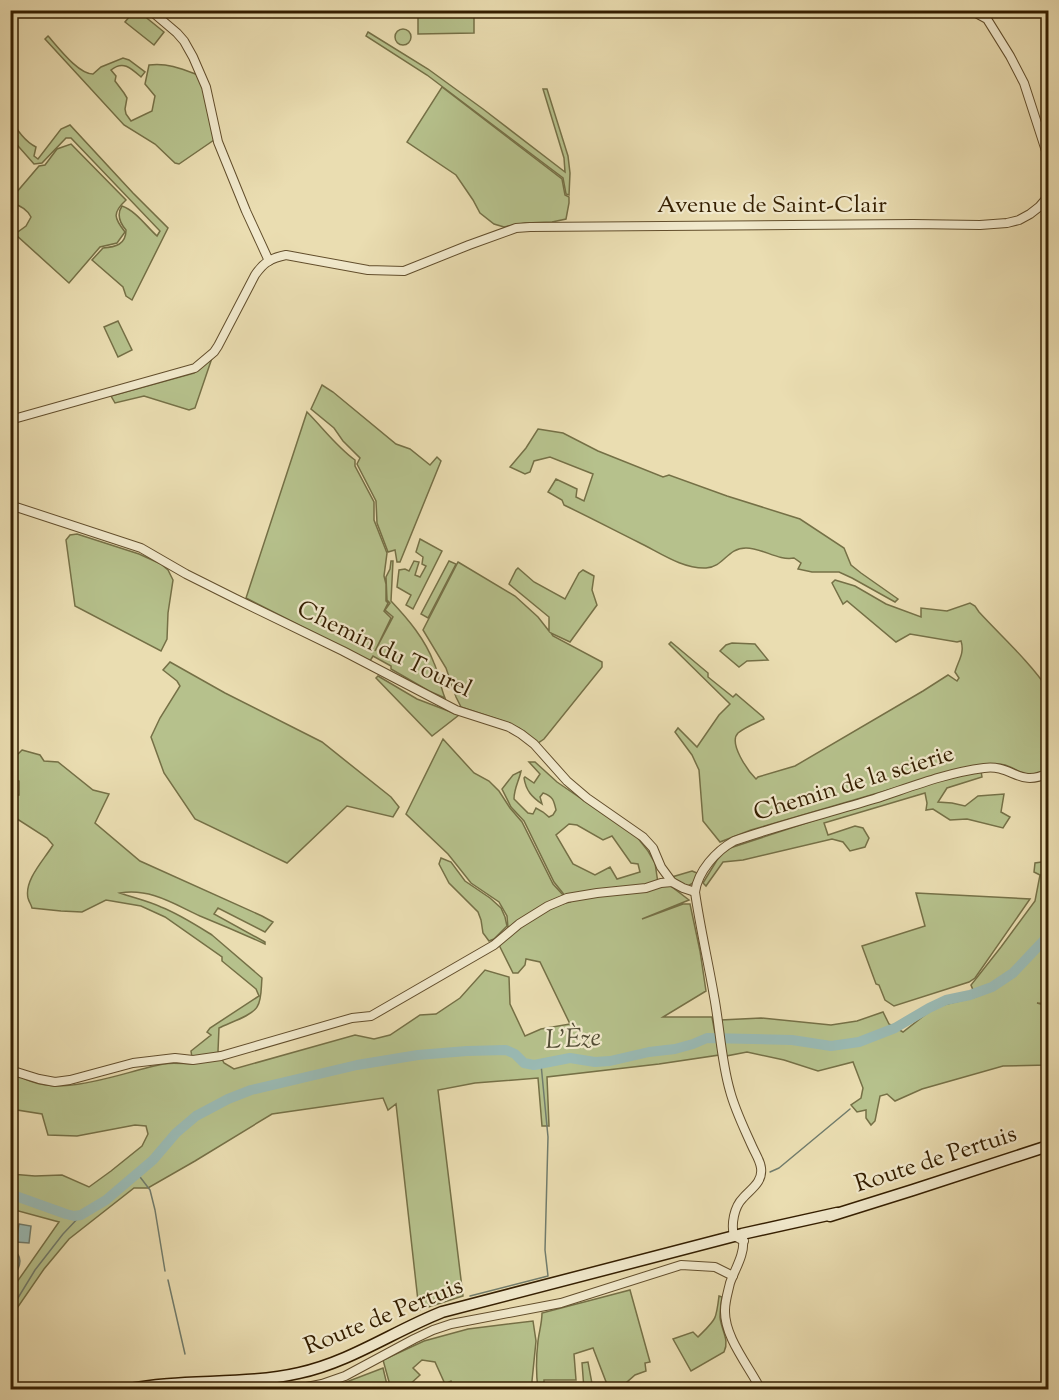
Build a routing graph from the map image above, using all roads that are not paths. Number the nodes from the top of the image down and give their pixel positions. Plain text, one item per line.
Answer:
1 (150, 10) edge
2 (968, 10) edge
3 (1048, 157) edge
4 (1048, 194) edge
5 (268, 261) junction
6 (10, 420) edge
7 (10, 505) edge
8 (1048, 773) edge
9 (672, 882) junction
10 (695, 892) junction
11 (10, 1070) edge
12 (1048, 1146) edge
13 (740, 1237) junction
14 (732, 1276) junction
15 (125, 1389) edge
16 (291, 1389) edge
17 (761, 1389) edge

1 - 5 street
2 - 3 street
4 - 5 street, Avenue de Saint-Clair
5 - 6 street
7 - 9 street, Chemin du Tourel
8 - 10 street, Chemin de la scierie
9 - 10 street
9 - 11 street
10 - 13 street
12 - 13 main road, Route de Pertuis
13 - 14 street
13 - 15 main road, Route de Pertuis
14 - 16 street
14 - 17 street

